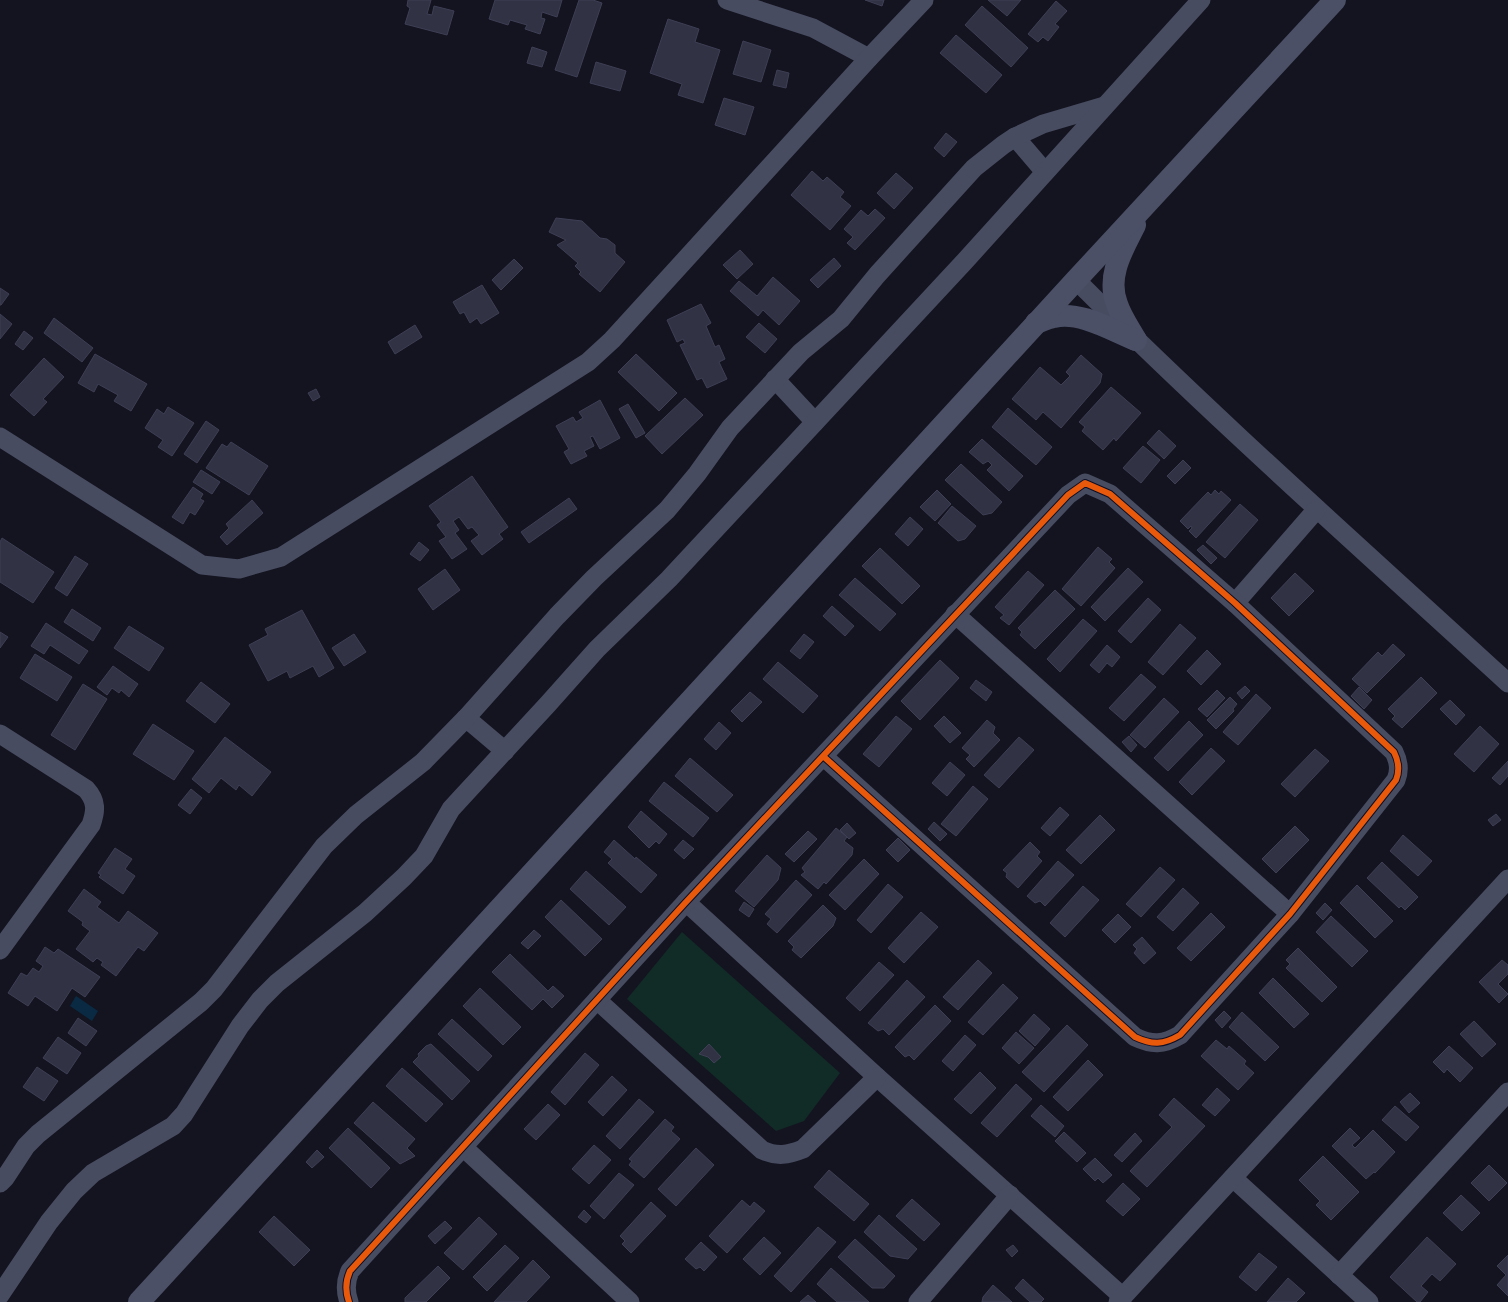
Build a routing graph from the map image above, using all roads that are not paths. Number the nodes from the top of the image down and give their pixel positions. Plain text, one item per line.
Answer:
1 (727, 0) edge
2 (924, 0) edge
3 (1200, 0) edge
4 (1334, 0) edge
5 (869, 58) junction
6 (1104, 106) junction
7 (1015, 138) junction
8 (1045, 172) junction
9 (1143, 207) junction
10 (1076, 280) junction
11 (1036, 323) junction
12 (1136, 340) junction
13 (775, 379) junction
14 (815, 422) junction
15 (0, 437) edge
16 (1318, 509) junction
17 (1235, 602) junction
18 (955, 614) junction
19 (1508, 683) edge
20 (466, 718) junction
21 (0, 734) edge
22 (504, 751) junction
23 (823, 756) junction
24 (1508, 879) edge
25 (686, 902) junction
26 (1290, 914) junction
27 (0, 950) edge
28 (597, 1000) junction
29 (877, 1076) junction
30 (1508, 1092) edge
31 (463, 1147) junction
32 (1233, 1178) junction
33 (0, 1183) edge
34 (1010, 1195) junction
35 (1339, 1275) junction
36 (0, 1295) edge
37 (1120, 1299) edge
38 (139, 1302) edge
39 (349, 1302) edge
40 (630, 1302) edge
41 (918, 1302) edge
42 (1368, 1302) edge

1 - 5 street
2 - 5 street
3 - 6 street
4 - 9 main road
5 - 15 street
6 - 7 street
6 - 8 street
7 - 8 street
7 - 13 street
8 - 14 street
9 - 10 main road
9 - 12 main road
10 - 11 main road
10 - 12 street
11 - 12 main road
11 - 38 main road
12 - 16 street
13 - 14 street
13 - 20 street
14 - 22 street
16 - 17 street
16 - 19 street
17 - 18 street
17 - 26 street
18 - 23 street
18 - 26 street
20 - 22 street
20 - 33 street
21 - 27 street
22 - 36 street
23 - 25 street
23 - 26 street
24 - 32 street
25 - 28 street
25 - 29 street
28 - 29 street
28 - 31 street
29 - 34 street
30 - 35 street
31 - 39 street
31 - 40 street
32 - 35 street
32 - 37 street
34 - 37 street
34 - 41 street
35 - 42 street

